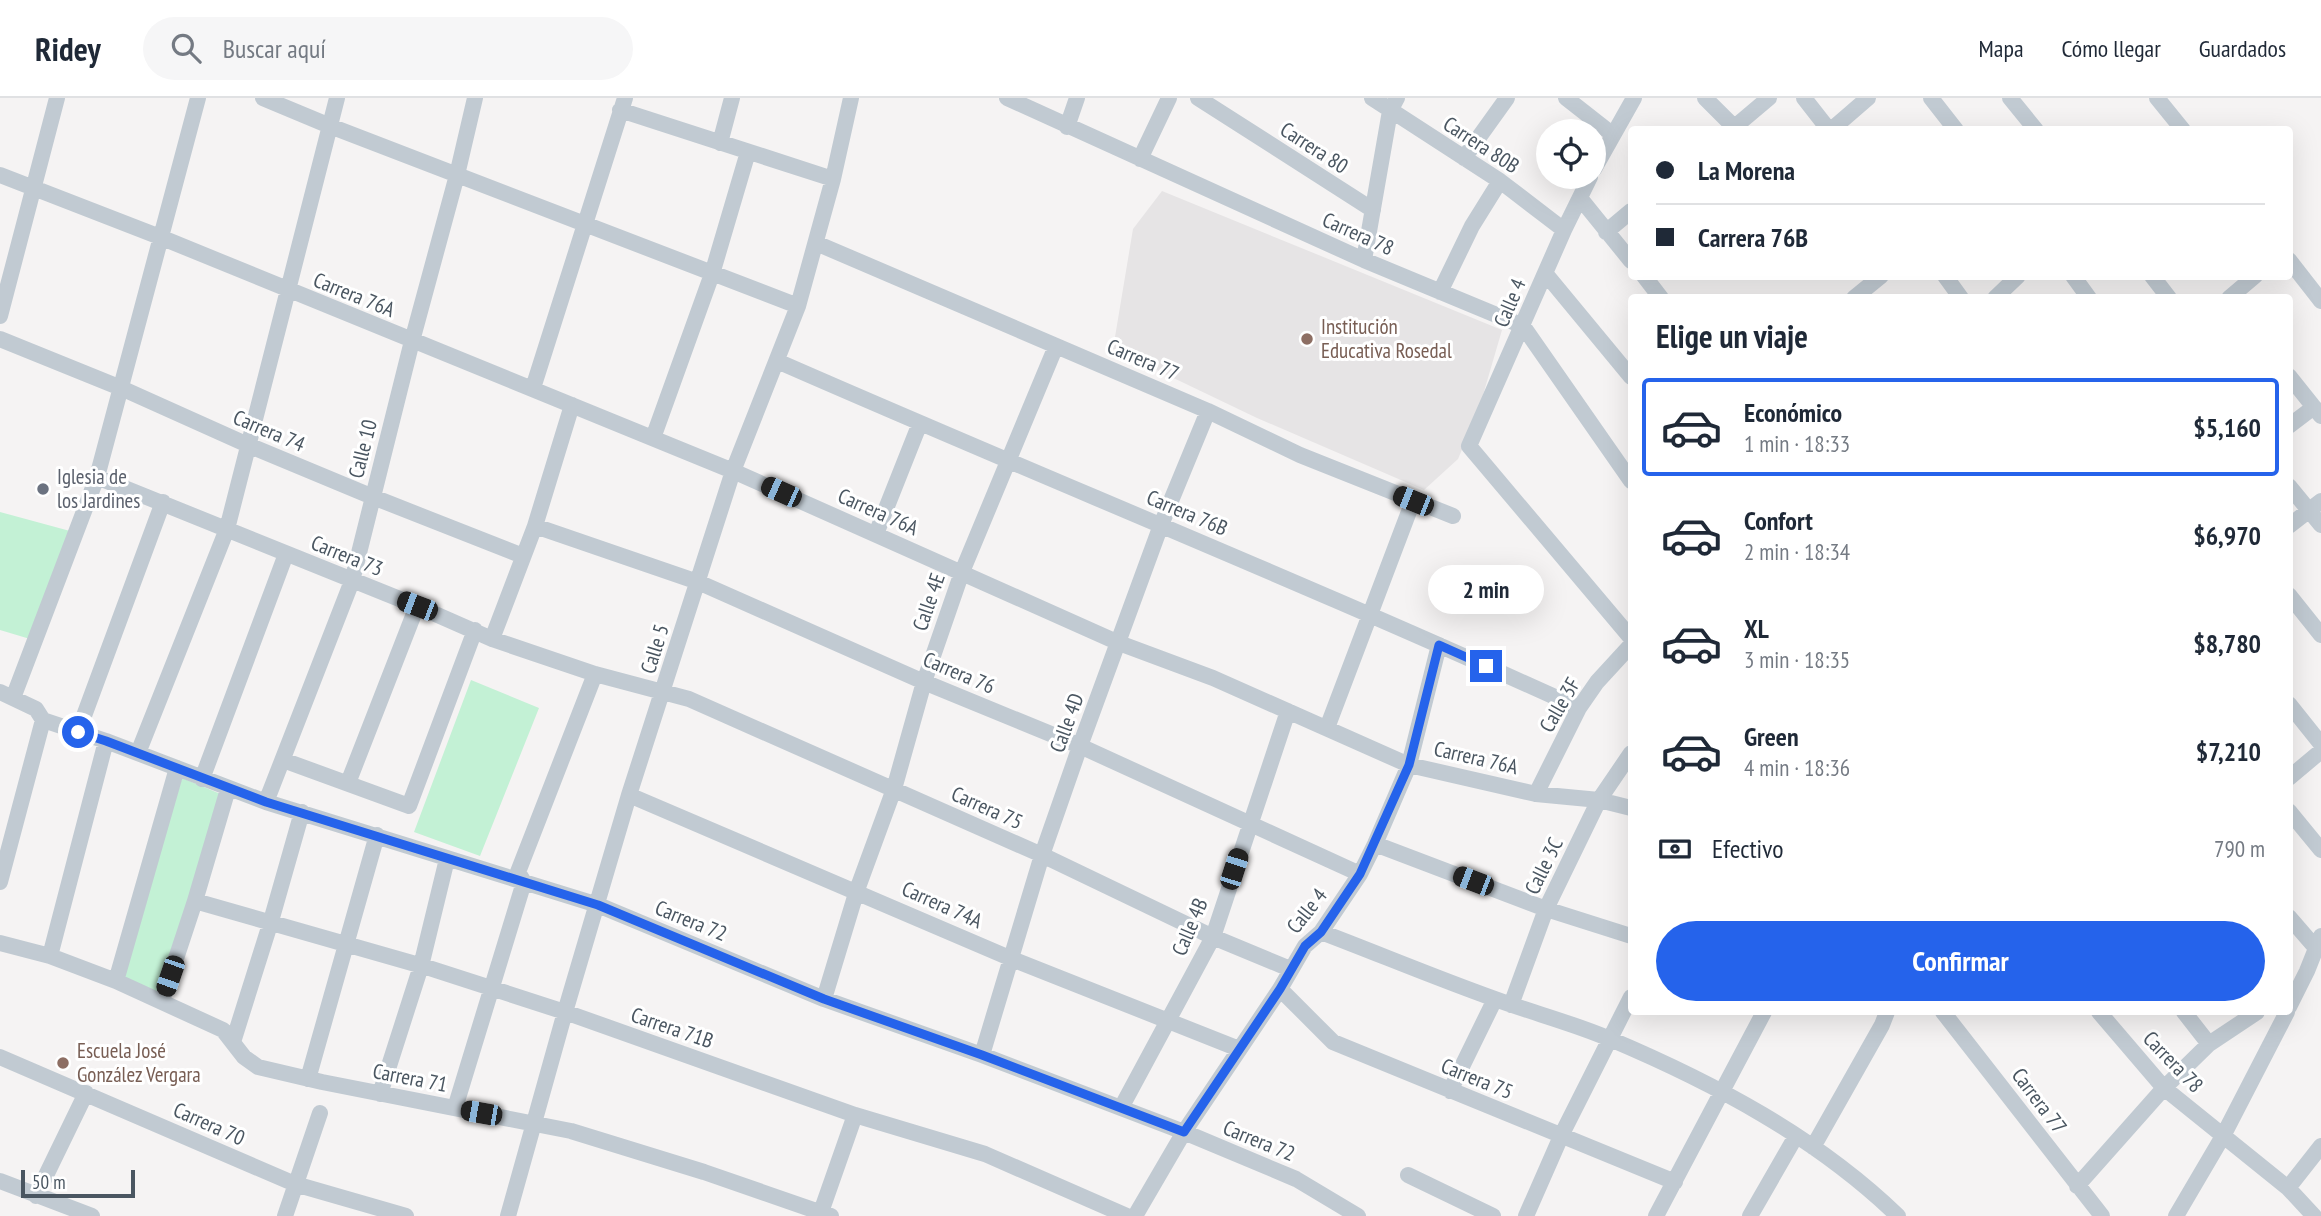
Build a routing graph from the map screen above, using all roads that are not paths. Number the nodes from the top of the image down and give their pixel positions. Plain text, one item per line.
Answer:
1 (57, 98) edge
2 (198, 98) edge
3 (263, 98) edge
4 (337, 98) edge
5 (475, 98) edge
6 (732, 98) edge
7 (851, 98) edge
8 (1007, 98) edge
9 (1077, 98) edge
10 (1169, 98) edge
11 (1198, 98) edge
12 (1372, 98) edge
13 (1507, 98) edge
14 (1566, 98) edge
15 (1634, 98) edge
16 (1705, 98) edge
17 (1769, 98) edge
18 (1804, 98) edge
19 (1868, 98) edge
20 (1931, 98) edge
21 (2010, 98) edge
22 (2157, 98) edge
23 (623, 104) edge
24 (1394, 104) edge
25 (330, 126) junction
26 (1730, 126) edge
27 (1734, 126) edge
28 (1827, 126) edge
29 (1835, 126) edge
30 (1953, 126) edge
31 (2033, 126) edge
32 (2180, 126) edge
33 (1067, 127) junction
34 (1612, 134) junction
35 (720, 143) junction
36 (1606, 146) edge
37 (748, 152) junction
38 (1464, 158) junction
39 (1140, 159) junction
40 (0, 175) edge
41 (457, 175) junction
42 (833, 180) junction
43 (1500, 181) junction
44 (32, 188) junction
45 (1584, 189) edge
46 (1580, 198) junction
47 (1373, 210) junction
48 (1628, 214) edge
49 (584, 224) junction
50 (1564, 230) junction
51 (1606, 232) junction
52 (160, 237) junction
53 (816, 243) junction
54 (1628, 258) edge
55 (1364, 260) junction
56 (2293, 265) edge
57 (1545, 273) junction
58 (712, 274) junction
59 (1876, 280) edge
60 (2014, 280) edge
61 (2155, 280) edge
62 (2250, 280) edge
63 (288, 291) junction
64 (1440, 292) junction
65 (1859, 294) edge
66 (1999, 294) edge
67 (2166, 294) edge
68 (2234, 294) edge
69 (2321, 301) edge
70 (798, 306) junction
71 (0, 316) edge
72 (1523, 326) junction
73 (0, 339) edge
74 (411, 341) junction
75 (1056, 346) junction
76 (777, 361) junction
77 (1628, 373) edge
78 (2293, 381) edge
79 (121, 388) junction
80 (533, 388) junction
81 (572, 405) junction
82 (1208, 411) junction
83 (2317, 411) edge
84 (920, 424) junction
85 (2293, 424) edge
86 (653, 438) junction
87 (248, 445) junction
88 (1007, 462) junction
89 (733, 471) junction
90 (1628, 473) edge
91 (97, 477) junction
92 (2293, 489) edge
93 (373, 497) junction
94 (1413, 501) junction
95 (163, 502) junction
96 (2315, 506) edge
97 (1453, 516) dead end
98 (2293, 523) edge
99 (1161, 524) junction
100 (535, 526) junction
101 (2321, 526) edge
102 (227, 529) junction
103 (876, 534) junction
104 (286, 554) junction
105 (523, 556) junction
106 (962, 572) junction
107 (352, 581) junction
108 (698, 582) junction
109 (2293, 600) edge
110 (417, 606) junction
111 (1370, 616) junction
112 (475, 630) junction
113 (1628, 634) edge
114 (2321, 635) edge
115 (492, 639) junction
116 (1119, 643) junction
117 (1439, 645) junction
118 (1628, 648) edge
119 (596, 674) junction
120 (924, 682) junction
121 (664, 692) junction
122 (6, 695) edge
123 (1579, 708) junction
124 (2293, 709) edge
125 (1288, 711) junction
126 (43, 720) junction
127 (1327, 728) junction
128 (78, 732) junction
129 (106, 741) junction
130 (2321, 744) edge
131 (1080, 746) junction
132 (2321, 751) edge
133 (138, 753) junction
134 (1628, 757) edge
135 (283, 760) junction
136 (1409, 765) junction
137 (177, 768) junction
138 (2293, 775) edge
139 (202, 779) junction
140 (348, 783) junction
141 (228, 789) junction
142 (894, 789) junction
143 (629, 794) junction
144 (1536, 794) junction
145 (1599, 800) junction
146 (266, 802) junction
147 (1628, 807) edge
148 (302, 811) junction
149 (2293, 816) edge
150 (1249, 824) junction
151 (377, 835) junction
152 (1375, 844) junction
153 (2321, 850) edge
154 (1042, 855) junction
155 (447, 859) junction
156 (1360, 874) junction
157 (0, 882) edge
158 (523, 883) junction
159 (857, 890) junction
160 (195, 901) junction
161 (598, 905) junction
162 (1546, 909) junction
163 (2293, 920) edge
164 (271, 921) junction
165 (1321, 932) junction
166 (1628, 935) edge
167 (1213, 937) junction
168 (2318, 942) edge
169 (0, 943) edge
170 (347, 945) junction
171 (50, 956) junction
172 (1012, 959) junction
173 (421, 966) junction
174 (1290, 969) junction
175 (2293, 979) edge
176 (116, 981) junction
177 (492, 988) junction
178 (1280, 989) junction
179 (824, 999) junction
180 (2293, 999) edge
181 (162, 1001) junction
182 (1503, 1002) junction
183 (1628, 1002) edge
184 (565, 1012) junction
185 (1762, 1015) edge
186 (1886, 1015) edge
187 (1945, 1015) edge
188 (2102, 1015) edge
189 (2186, 1015) edge
190 (2252, 1015) edge
191 (2285, 1015) edge
192 (1168, 1019) junction
193 (1608, 1038) junction
194 (233, 1042) junction
195 (2209, 1044) junction
196 (1239, 1049) junction
197 (982, 1055) junction
198 (0, 1057) edge
199 (308, 1079) junction
200 (2164, 1088) junction
201 (1450, 1091) junction
202 (1723, 1091) junction
203 (86, 1093) junction
204 (380, 1094) junction
205 (455, 1108) junction
206 (1121, 1108) junction
207 (320, 1113) dead end
208 (855, 1115) junction
209 (533, 1122) junction
210 (1184, 1132) junction
211 (1562, 1134) junction
212 (1796, 1136) junction
213 (2223, 1136) junction
214 (1813, 1147) junction
215 (2320, 1149) edge
216 (1409, 1175) dead end
217 (0, 1181) edge
218 (1675, 1182) junction
219 (295, 1184) junction
220 (2077, 1186) junction
221 (2288, 1188) junction
222 (36, 1196) junction
223 (826, 1214) edge
224 (92, 1216) edge
225 (285, 1216) edge
226 (406, 1216) edge
227 (508, 1216) edge
228 (1127, 1216) edge
229 (1135, 1216) edge
230 (1358, 1216) edge
231 (1493, 1216) edge
232 (1526, 1216) edge
233 (1656, 1216) edge
234 (1750, 1216) edge
235 (1898, 1216) edge
236 (2102, 1216) edge
237 (2176, 1216) edge
238 (2314, 1216) edge

1 - 44 street
2 - 52 street
3 - 25 street
4 - 25 street
5 - 41 street, Calle 10
6 - 35 street
7 - 42 street, Calle 5
8 - 33 street, Carrera 78
9 - 33 street
10 - 39 street
11 - 47 street, Carrera 80
12 - 24 street, Carrera 80B
13 - 38 street
14 - 34 street
15 - 34 street
16 - 26 street
17 - 27 street
18 - 28 street
19 - 29 street
20 - 30 street
21 - 31 street
22 - 32 street
23 - 35 street
23 - 49 street
24 - 38 street, Carrera 80B
24 - 47 street
25 - 41 street
25 - 63 street
33 - 39 street, Carrera 78
34 - 36 street
35 - 37 street
37 - 42 street
37 - 58 street
38 - 43 street, Carrera 80B
39 - 55 street, Carrera 78
40 - 44 street, Carrera 76A
41 - 49 street
41 - 74 street, Calle 10
42 - 53 street, Calle 5
43 - 50 street, Carrera 80B
43 - 64 street
44 - 52 street, Carrera 76A
44 - 71 street
45 - 46 street, Calle 4
46 - 50 street, Calle 4
46 - 51 street
47 - 55 street
48 - 51 street
49 - 58 street
49 - 80 street
50 - 57 street, Calle 4
51 - 54 street
52 - 63 street, Carrera 76A
52 - 79 street
53 - 70 street, Calle 5
53 - 75 street, Carrera 77
55 - 64 street, Carrera 78
56 - 69 street
57 - 72 street, Calle 4
57 - 77 street
58 - 70 street
58 - 86 street
59 - 65 street
60 - 66 street
61 - 67 street
62 - 68 street
63 - 74 street, Carrera 76A
63 - 87 street
64 - 72 street, Carrera 78
70 - 76 street, Calle 5
72 - 90 street
72 - 113 street, Calle 4
73 - 79 street, Carrera 74
74 - 80 street, Carrera 76A
74 - 93 street, Calle 10
75 - 82 street, Carrera 77
75 - 88 street, Calle 4E
76 - 84 street, Carrera 76B
76 - 89 street, Calle 5
78 - 83 street
79 - 87 street, Carrera 74
79 - 91 street
80 - 81 street, Carrera 76A
81 - 86 street, Carrera 76A
81 - 100 street
82 - 94 street, Carrera 77
82 - 99 street, Calle 4D
83 - 85 street
84 - 88 street, Carrera 76B
84 - 103 street
86 - 89 street, Carrera 76A
87 - 93 street, Carrera 74
87 - 102 street
88 - 99 street, Carrera 76B
88 - 106 street, Calle 4E
89 - 103 street, Carrera 76A
89 - 108 street, Calle 5
91 - 95 street, Carrera 73
91 - 122 street
92 - 96 street
93 - 105 street, Carrera 74
93 - 107 street, Calle 10
94 - 97 street, Carrera 77
94 - 111 street
95 - 102 street, Carrera 73
95 - 128 street
96 - 98 street
96 - 101 street
99 - 111 street, Carrera 76B
99 - 116 street, Calle 4D
100 - 105 street
100 - 108 street, Carrera 76
102 - 104 street, Carrera 73
102 - 133 street
103 - 106 street, Carrera 76A
104 - 107 street, Carrera 73
104 - 139 street
105 - 115 street
106 - 116 street, Carrera 76A
106 - 120 street, Calle 4E
107 - 110 street, Carrera 73
107 - 135 street, Calle 10
108 - 120 street, Carrera 76
108 - 121 street, Calle 5
109 - 114 street
110 - 112 street, Carrera 73
110 - 140 street
111 - 117 street, Carrera 76B
111 - 127 street
112 - 115 street, Carrera 73
112 - 140 street
115 - 119 street, Carrera 73
116 - 125 street, Carrera 76A
116 - 131 street, Calle 4D
117 - 123 street, Carrera 76B
117 - 136 street, Calle 4
118 - 123 street, Calle 3F
119 - 121 street, Carrera 73
119 - 158 street
120 - 131 street, Carrera 76
120 - 142 street, Calle 4E
121 - 142 street, Carrera 75
121 - 143 street, Calle 5
122 - 126 street, Carrera 72
123 - 144 street, Calle 3F
124 - 130 street
125 - 127 street, Carrera 76A
125 - 150 street, Calle 4B
126 - 128 street, Carrera 72
126 - 157 street
127 - 136 street, Carrera 76A
128 - 129 street, Carrera 72
129 - 133 street, Carrera 72
129 - 171 street
131 - 150 street, Carrera 76
131 - 154 street, Calle 4D
132 - 138 street
133 - 137 street, Carrera 72
134 - 145 street, Calle 3C
135 - 140 street
135 - 146 street, Calle 10
136 - 144 street, Carrera 76A
136 - 152 street, Calle 4
137 - 139 street, Carrera 72
137 - 176 street
139 - 141 street, Carrera 72
141 - 146 street, Carrera 72
141 - 160 street
142 - 154 street, Carrera 75
142 - 159 street, Calle 4E
143 - 159 street, Carrera 74A
143 - 161 street, Calle 5
144 - 145 street, Carrera 76A
145 - 147 street, Carrera 76A
145 - 162 street, Calle 3C
146 - 148 street, Carrera 72
148 - 151 street, Carrera 72
148 - 164 street
149 - 153 street
150 - 156 street, Carrera 76
150 - 167 street, Calle 4B
151 - 155 street, Carrera 72
151 - 170 street
152 - 156 street, Calle 4
152 - 162 street
154 - 167 street, Carrera 75
154 - 172 street, Calle 4D
155 - 158 street, Carrera 72
155 - 173 street
156 - 165 street, Calle 4
158 - 161 street, Carrera 72
158 - 177 street
159 - 172 street, Carrera 74A
159 - 179 street, Calle 4E
160 - 164 street, Carrera 71B
160 - 181 street
161 - 179 street, Carrera 72
161 - 184 street, Calle 5
162 - 166 street
162 - 182 street, Calle 3C
163 - 168 street
164 - 170 street, Carrera 71B
164 - 194 street
165 - 174 street, Calle 4
165 - 182 street
167 - 174 street, Carrera 75
167 - 192 street, Calle 4B
168 - 175 street
168 - 180 street
169 - 171 street, Carrera 71
170 - 173 street, Carrera 71B
170 - 199 street
171 - 176 street, Carrera 71
172 - 192 street, Carrera 74A
172 - 197 street, Calle 4D
173 - 177 street, Carrera 71B
173 - 204 street
174 - 178 street, Calle 4
176 - 181 street, Carrera 71
177 - 184 street, Carrera 71B
177 - 205 street
178 - 196 street, Calle 4
178 - 201 street, Carrera 75
179 - 197 street, Carrera 72
181 - 194 street, Carrera 71
182 - 193 street
182 - 201 street, Calle 3C
183 - 193 street
184 - 208 street, Carrera 71B
184 - 209 street, Calle 5
185 - 202 street
186 - 214 street
187 - 220 street, Carrera 77
188 - 200 street, Carrera 78
189 - 195 street
190 - 195 street
191 - 213 street
192 - 196 street, Carrera 74A
192 - 206 street, Calle 4B
193 - 202 street
193 - 211 street
194 - 199 street, Carrera 71
195 - 200 street
196 - 210 street, Calle 4
197 - 206 street, Carrera 72
198 - 203 street, Carrera 70
199 - 204 street, Carrera 71
200 - 213 street, Carrera 78
200 - 220 street
201 - 211 street, Carrera 75
202 - 212 street
202 - 218 street
203 - 219 street, Carrera 70
203 - 222 street
204 - 205 street, Carrera 71
205 - 209 street, Carrera 71
206 - 210 street, Carrera 72
207 - 219 street
208 - 223 street
208 - 228 street, Carrera 71B
209 - 223 street, Carrera 71
209 - 227 street, Calle 5
210 - 229 street, Calle 4
210 - 230 street, Carrera 72
211 - 218 street, Carrera 75
211 - 232 street
212 - 214 street
212 - 234 street
213 - 221 street, Carrera 78
213 - 237 street
214 - 235 street
215 - 221 street
216 - 231 street
217 - 222 street
218 - 233 street
219 - 225 street
219 - 226 street, Carrera 70
220 - 236 street, Carrera 77
221 - 238 street, Carrera 78
222 - 224 street

